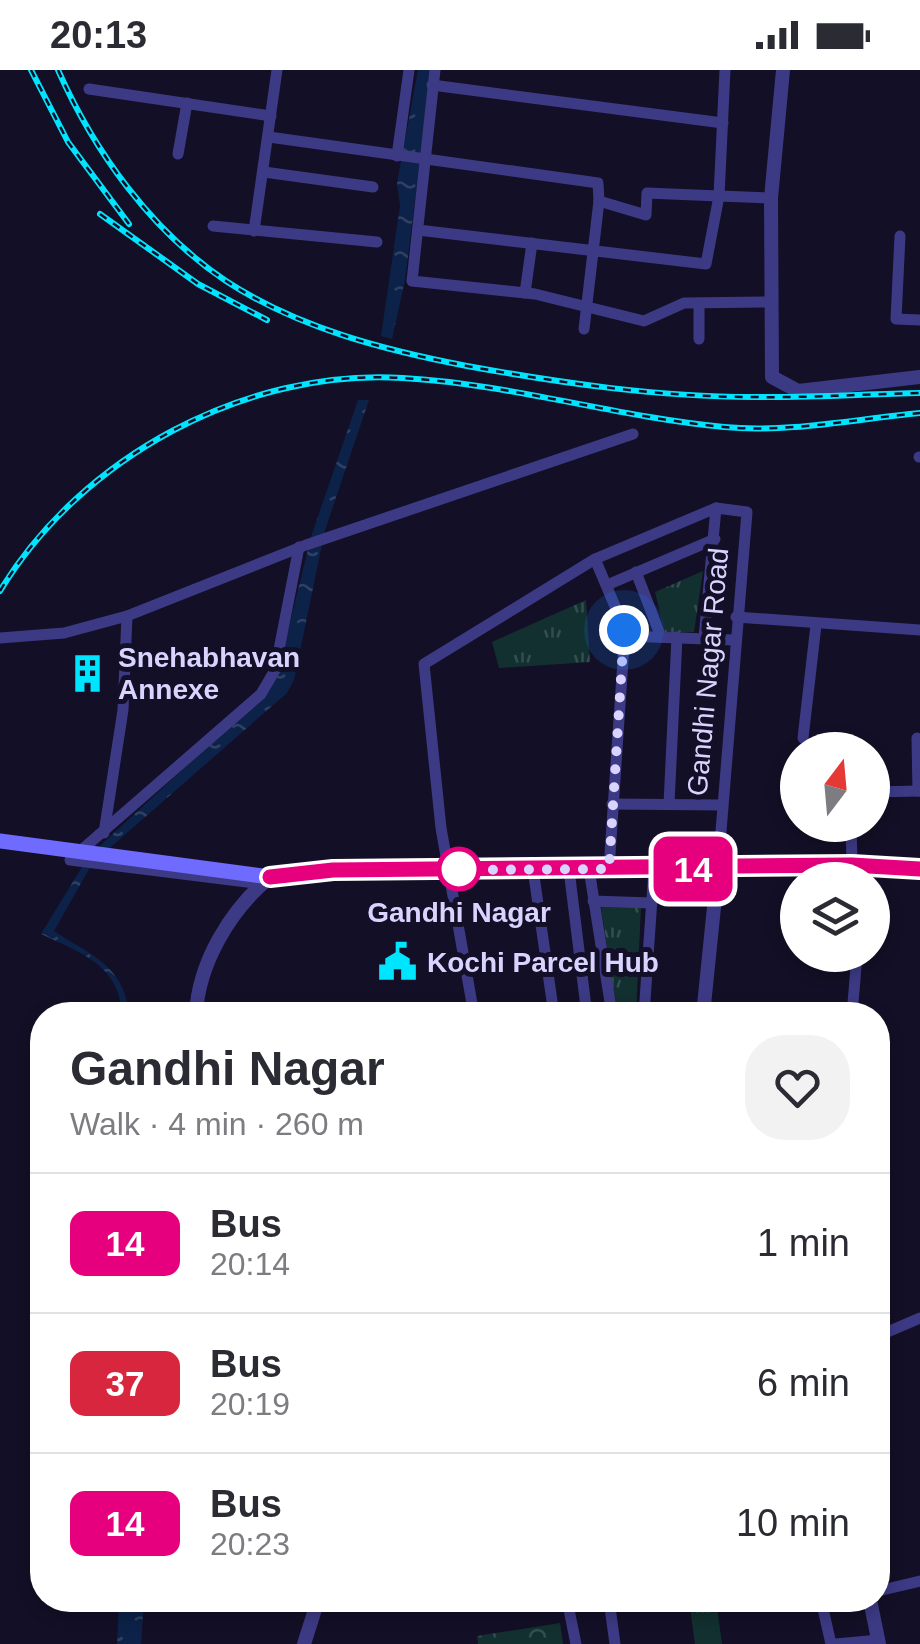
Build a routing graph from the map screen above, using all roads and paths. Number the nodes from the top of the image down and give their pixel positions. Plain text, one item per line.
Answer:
1 (278, 70) edge
2 (410, 70) edge
3 (435, 70) edge
4 (725, 70) edge
5 (782, 70) edge
6 (432, 85) junction
7 (89, 89) dead end
8 (187, 104) junction
9 (272, 116) junction
10 (723, 123) junction
11 (268, 137) junction
12 (178, 154) dead end
13 (399, 156) junction
14 (422, 159) junction
15 (264, 172) junction
16 (373, 187) dead end
17 (719, 196) junction
18 (771, 198) junction
19 (598, 201) junction
20 (213, 226) dead end
21 (418, 230) junction
22 (254, 231) junction
23 (900, 236) dead end
24 (377, 242) dead end
25 (532, 244) junction
26 (595, 249) junction
27 (526, 293) junction
28 (772, 302) junction
29 (699, 303) junction
30 (585, 306) junction
31 (920, 320) edge
32 (584, 329) dead end
33 (699, 339) dead end
34 (920, 377) edge
35 (634, 434) dead end
36 (716, 508) junction
37 (714, 539) junction
38 (303, 546) junction
39 (595, 559) junction
40 (636, 572) junction
41 (607, 585) junction
42 (127, 616) junction
43 (736, 617) junction
44 (816, 624) junction
45 (920, 630) edge
46 (624, 636) junction
47 (661, 637) junction
48 (677, 637) junction
49 (0, 638) edge
50 (704, 638) junction
51 (734, 640) junction
52 (805, 732) edge
53 (918, 738) dead end
54 (919, 791) edge
55 (890, 792) edge
56 (612, 804) junction
57 (669, 804) junction
58 (722, 805) junction
59 (104, 833) junction
60 (0, 841) edge
61 (780, 867) edge
62 (718, 868) junction
63 (533, 869) junction
64 (590, 869) junction
65 (609, 869) junction
66 (920, 869) edge
67 (449, 870) junction
68 (569, 870) junction
69 (654, 870) junction
70 (890, 871) edge
71 (266, 880) junction
72 (593, 901) junction
73 (651, 903) junction
74 (856, 972) edge
75 (196, 1002) edge
76 (472, 1002) edge
77 (552, 1002) edge
78 (585, 1002) edge
79 (610, 1002) edge
80 (645, 1002) edge
81 (704, 1002) edge
82 (853, 1002) edge
83 (920, 1318) edge
84 (890, 1331) edge
85 (920, 1581) edge
86 (890, 1587) edge
87 (314, 1612) edge
88 (569, 1612) edge
89 (611, 1612) edge
90 (825, 1612) edge
91 (873, 1612) edge
92 (879, 1642) edge
93 (304, 1644) edge
94 (576, 1644) edge
95 (615, 1644) edge
96 (834, 1644) edge

1 - 9 street
2 - 13 street
3 - 6 street
4 - 10 street
5 - 18 street
6 - 10 street
6 - 14 street
7 - 8 street
8 - 9 street
8 - 12 street
9 - 11 street
10 - 17 street
11 - 13 street
11 - 15 street
13 - 14 street
14 - 19 street
14 - 21 street
15 - 16 street
15 - 22 street
17 - 18 street
17 - 19 street
17 - 26 street
18 - 28 street
19 - 26 street
20 - 22 street
21 - 25 street
21 - 27 street
22 - 24 street
23 - 31 street
25 - 26 street
25 - 27 street
26 - 30 street
27 - 30 street
28 - 29 street
28 - 34 street
29 - 30 street
29 - 33 street
30 - 32 street
35 - 38 street
36 - 37 street
36 - 39 street
36 - 43 street, Gandhi Nagar Road
37 - 40 street
37 - 50 street
38 - 42 street
38 - 59 street
39 - 41 street
39 - 67 street
40 - 41 street
40 - 47 street
41 - 46 street
42 - 49 street
42 - 59 street
43 - 44 street
43 - 51 street, Gandhi Nagar Road
44 - 45 street
44 - 52 street
46 - 47 street
46 - 56 street
47 - 48 street
48 - 50 street
48 - 57 street
50 - 51 street
51 - 58 street, Gandhi Nagar Road
53 - 54 street
54 - 55 street
56 - 57 street
56 - 65 street
57 - 58 street
58 - 62 street, Gandhi Nagar Road
59 - 71 street
60 - 71 main road, bridge
61 - 62 main road
62 - 69 main road
62 - 81 street, Gandhi Nagar Road
63 - 67 main road
63 - 68 main road
63 - 77 street
64 - 65 main road
64 - 68 main road
64 - 72 street
65 - 69 main road
66 - 70 main road
67 - 71 main road
67 - 76 street
68 - 78 street
69 - 73 street
71 - 75 street
72 - 73 street
72 - 79 street
73 - 80 street
74 - 82 street
83 - 84 street
85 - 86 street
87 - 93 street
88 - 94 street
89 - 95 street
90 - 96 street
91 - 92 street
92 - 96 street

